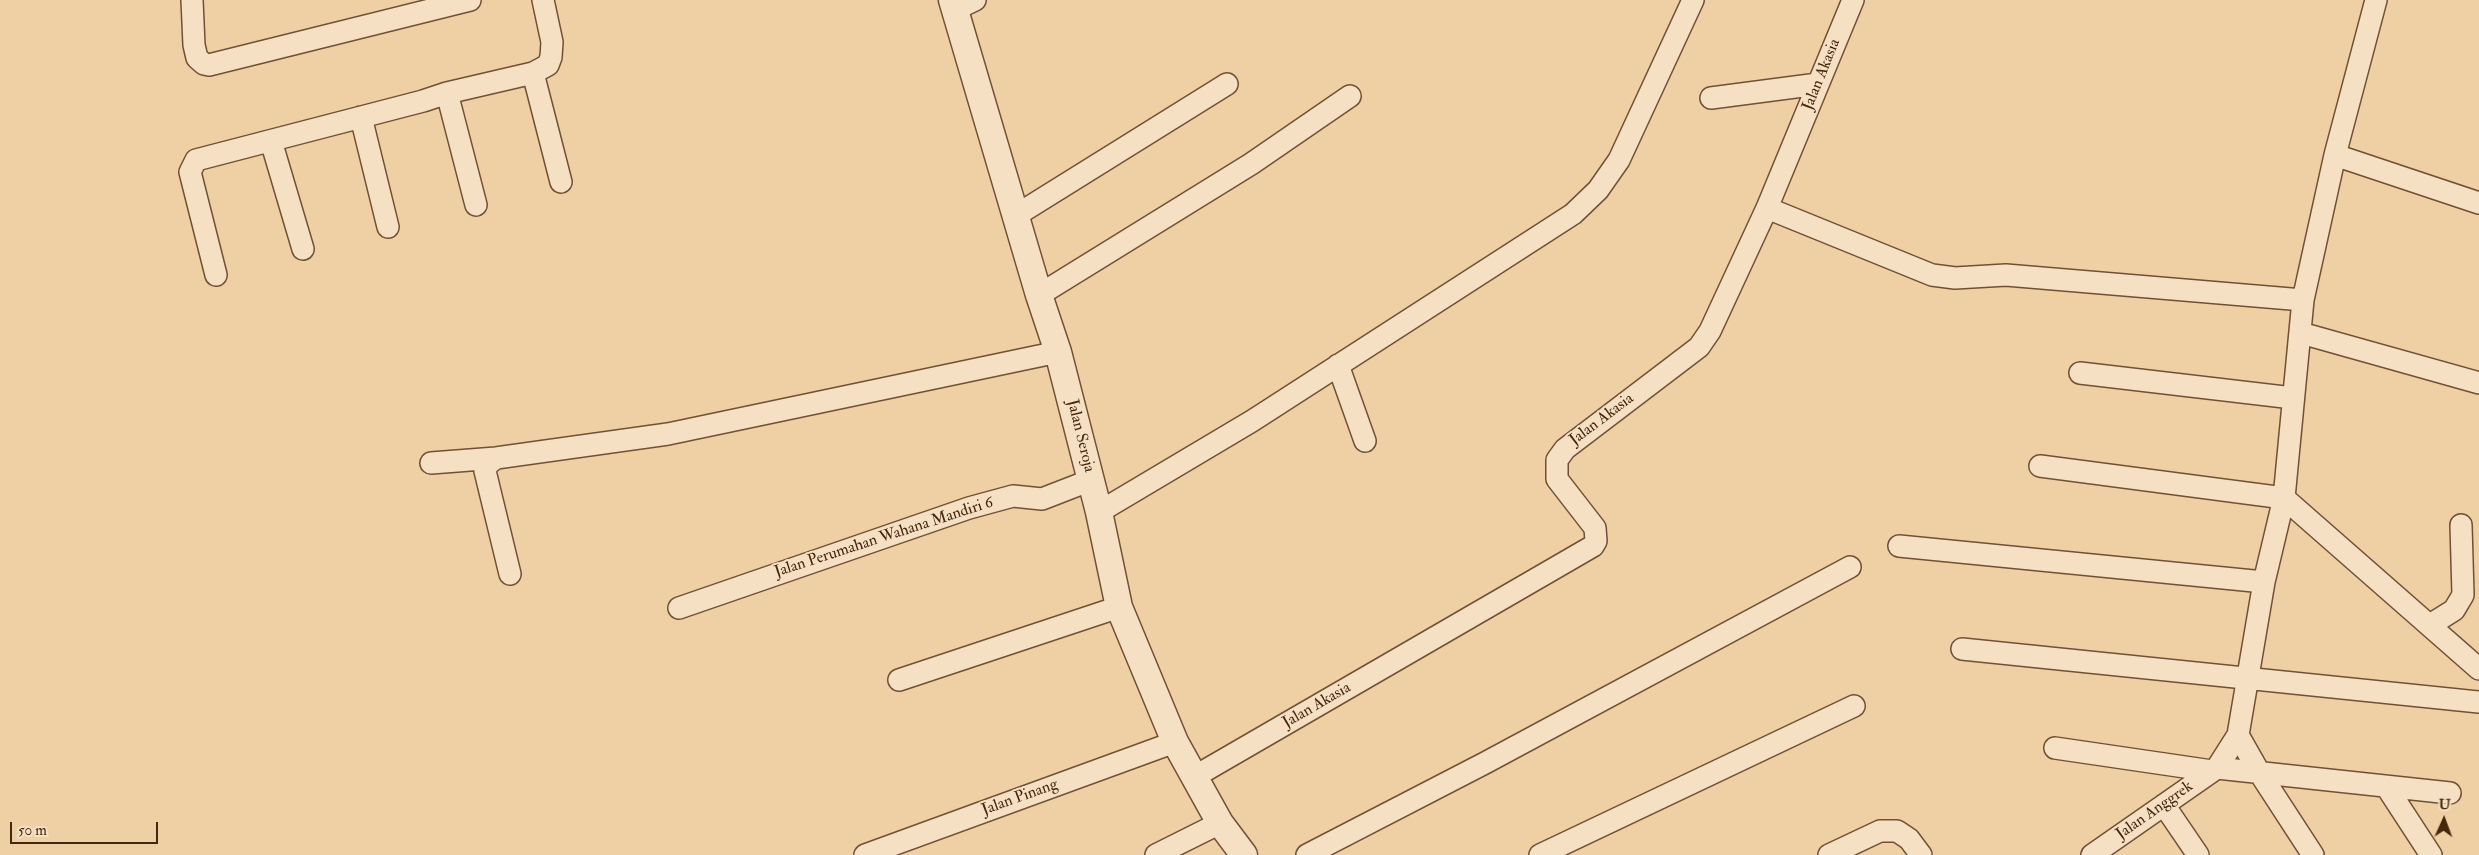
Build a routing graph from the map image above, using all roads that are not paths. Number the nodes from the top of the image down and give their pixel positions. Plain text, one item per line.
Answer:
1 (192, 0) edge
2 (470, 0) edge
3 (544, 0) edge
4 (1693, 0) edge
5 (1853, 0) edge
6 (2376, 0) edge
7 (960, 3) edge
8 (533, 73) junction
9 (1227, 84) dead end
10 (1818, 84) junction
11 (447, 93) junction
12 (1350, 96) dead end
13 (1711, 98) dead end
14 (360, 117) junction
15 (271, 140) junction
16 (2335, 155) junction
17 (561, 182) dead end
18 (2479, 203) edge
19 (476, 205) dead end
20 (1767, 208) junction
21 (1015, 216) junction
22 (388, 227) dead end
23 (303, 250) dead end
24 (216, 275) dead end
25 (1039, 295) junction
26 (2303, 300) junction
27 (2301, 333) junction
28 (1058, 352) junction
29 (1338, 365) junction
30 (2080, 373) dead end
31 (2479, 383) edge
32 (2293, 398) junction
33 (1365, 441) dead end
34 (496, 458) junction
35 (431, 463) dead end
36 (2040, 466) dead end
37 (1091, 480) junction
38 (2284, 498) junction
39 (1099, 512) junction
40 (2461, 526) dead end
41 (1899, 546) dead end
42 (1850, 567) dead end
43 (510, 574) dead end
44 (2264, 582) junction
45 (1119, 607) junction
46 (679, 608) dead end
47 (2430, 625) junction
48 (1962, 649) dead end
49 (2479, 669) edge
50 (899, 680) dead end
51 (2248, 680) junction
52 (2479, 702) edge
53 (1854, 706) dead end
54 (2238, 735) junction
55 (1175, 742) junction
56 (2055, 748) dead end
57 (2215, 769) junction
58 (2258, 772) junction
59 (1194, 777) junction
60 (2386, 786) junction
61 (2450, 793) dead end
62 (2164, 805) junction
63 (1220, 823) junction
64 (866, 855) edge
65 (1156, 855) edge
66 (1244, 855) edge
67 (1307, 855) edge
68 (1540, 855) edge
69 (1828, 855) edge
70 (1921, 855) edge
71 (2092, 855) edge
72 (2198, 855) edge
73 (2313, 855) edge
74 (2431, 855) edge

1 - 2 street
3 - 8 street
4 - 29 street
5 - 10 street, Jalan Akasia
6 - 16 street
7 - 21 street, Jalan Seroja
8 - 11 street
8 - 17 street
9 - 21 street
10 - 13 street
10 - 20 street, Jalan Akasia
11 - 14 street
11 - 19 street
12 - 25 street
14 - 15 street
14 - 22 street
15 - 23 street
15 - 24 street
16 - 18 street
16 - 26 street
20 - 26 street
20 - 59 street, Jalan Akasia
21 - 25 street, Jalan Seroja
25 - 28 street, Jalan Seroja
26 - 27 street
27 - 31 street
27 - 32 street
28 - 34 street
28 - 37 street, Jalan Seroja
29 - 33 street
29 - 39 street
30 - 32 street
32 - 38 street
34 - 35 street
34 - 43 street
36 - 38 street
37 - 39 street, Jalan Seroja
37 - 46 street, Jalan Perumahan Wahana Mandiri 6
38 - 44 street
38 - 47 street
39 - 45 street, Jalan Seroja
40 - 47 street
41 - 44 street
42 - 67 street
44 - 51 street
45 - 50 street
45 - 55 street, Jalan Seroja
47 - 49 street
48 - 51 street
51 - 52 street
51 - 54 street
53 - 68 street
54 - 57 street
54 - 58 street
55 - 59 street, Jalan Seroja
55 - 64 street, Jalan Pinang
56 - 57 street
57 - 58 street
57 - 62 street, Jalan Anggrek
58 - 60 street
58 - 73 street
59 - 63 street, Jalan Seroja
60 - 61 street
60 - 74 street
62 - 71 street, Jalan Anggrek
62 - 72 street
63 - 65 street
63 - 66 street, Jalan Seroja
69 - 70 street

